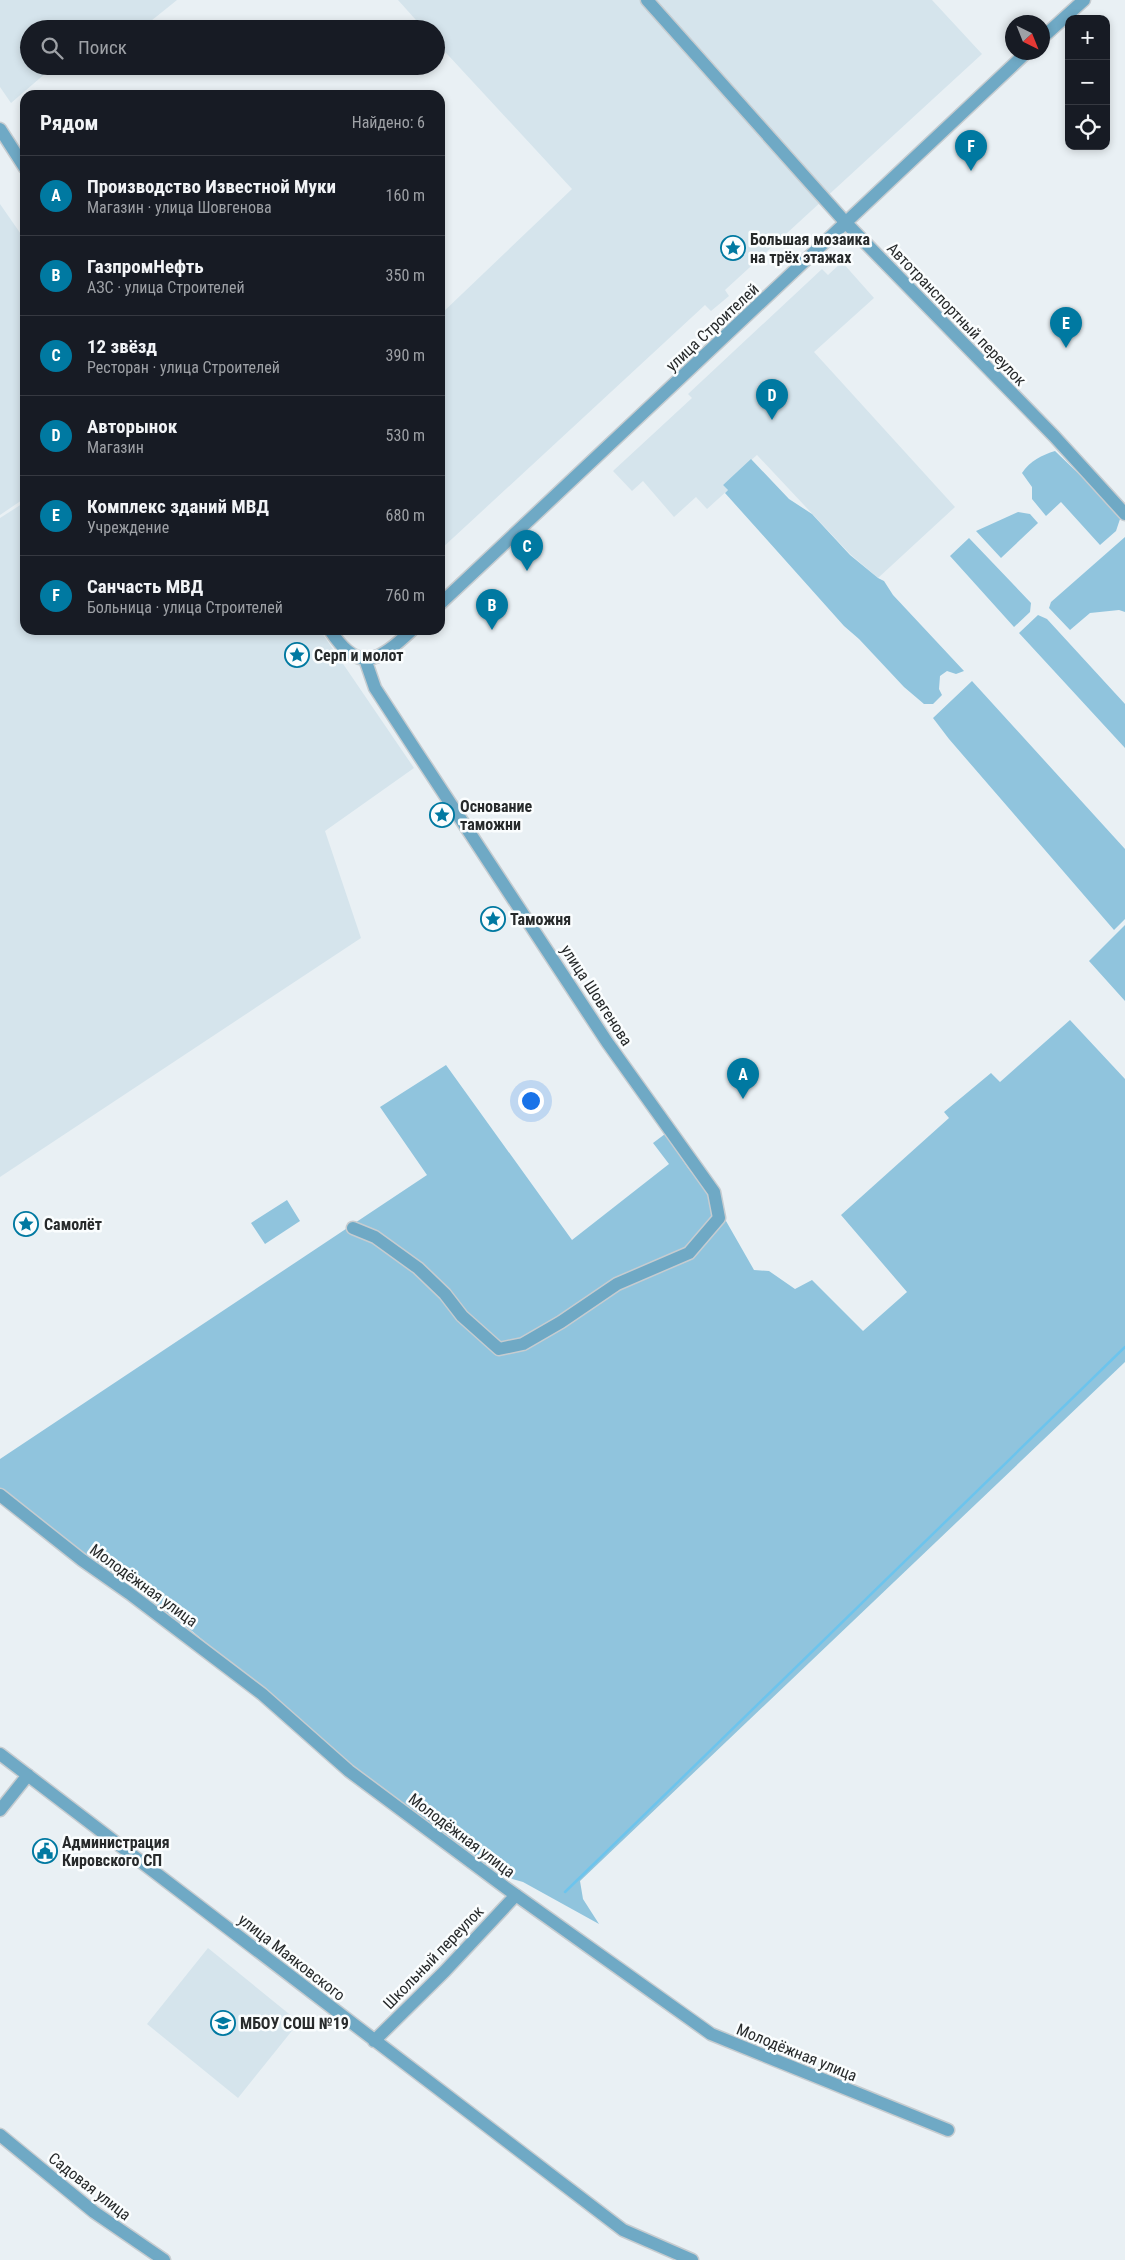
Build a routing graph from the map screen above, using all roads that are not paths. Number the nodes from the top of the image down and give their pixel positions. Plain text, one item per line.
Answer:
1 (647, 0) edge
2 (1084, 0) edge
3 (1050, 31) edge
4 (1019, 60) edge
5 (0, 129) edge
6 (20, 160) edge
7 (846, 223) junction
8 (1125, 514) edge
9 (445, 599) edge
10 (333, 635) edge
11 (406, 635) edge
12 (370, 658) junction
13 (353, 1228) dead end
14 (0, 1495) edge
15 (0, 1754) edge
16 (28, 1775) junction
17 (0, 1810) edge
18 (516, 1895) junction
19 (374, 2041) junction
20 (948, 2130) dead end
21 (0, 2135) edge
22 (164, 2260) edge
23 (692, 2260) edge

1 - 7 street, Автотранспортный переулок
2 - 3 street
4 - 7 street, улица Строителей
5 - 6 street
7 - 8 street, Автотранспортный переулок
7 - 9 street, улица Строителей
10 - 12 street
11 - 12 street
12 - 13 street, улица Шовгенова
14 - 18 street, Молодёжная улица
15 - 16 street, улица Маяковского
16 - 17 street
16 - 19 street, улица Маяковского
18 - 19 street, Школьный переулок
18 - 20 street, Молодёжная улица
19 - 23 street, улица Маяковского
21 - 22 street, Садовая улица

